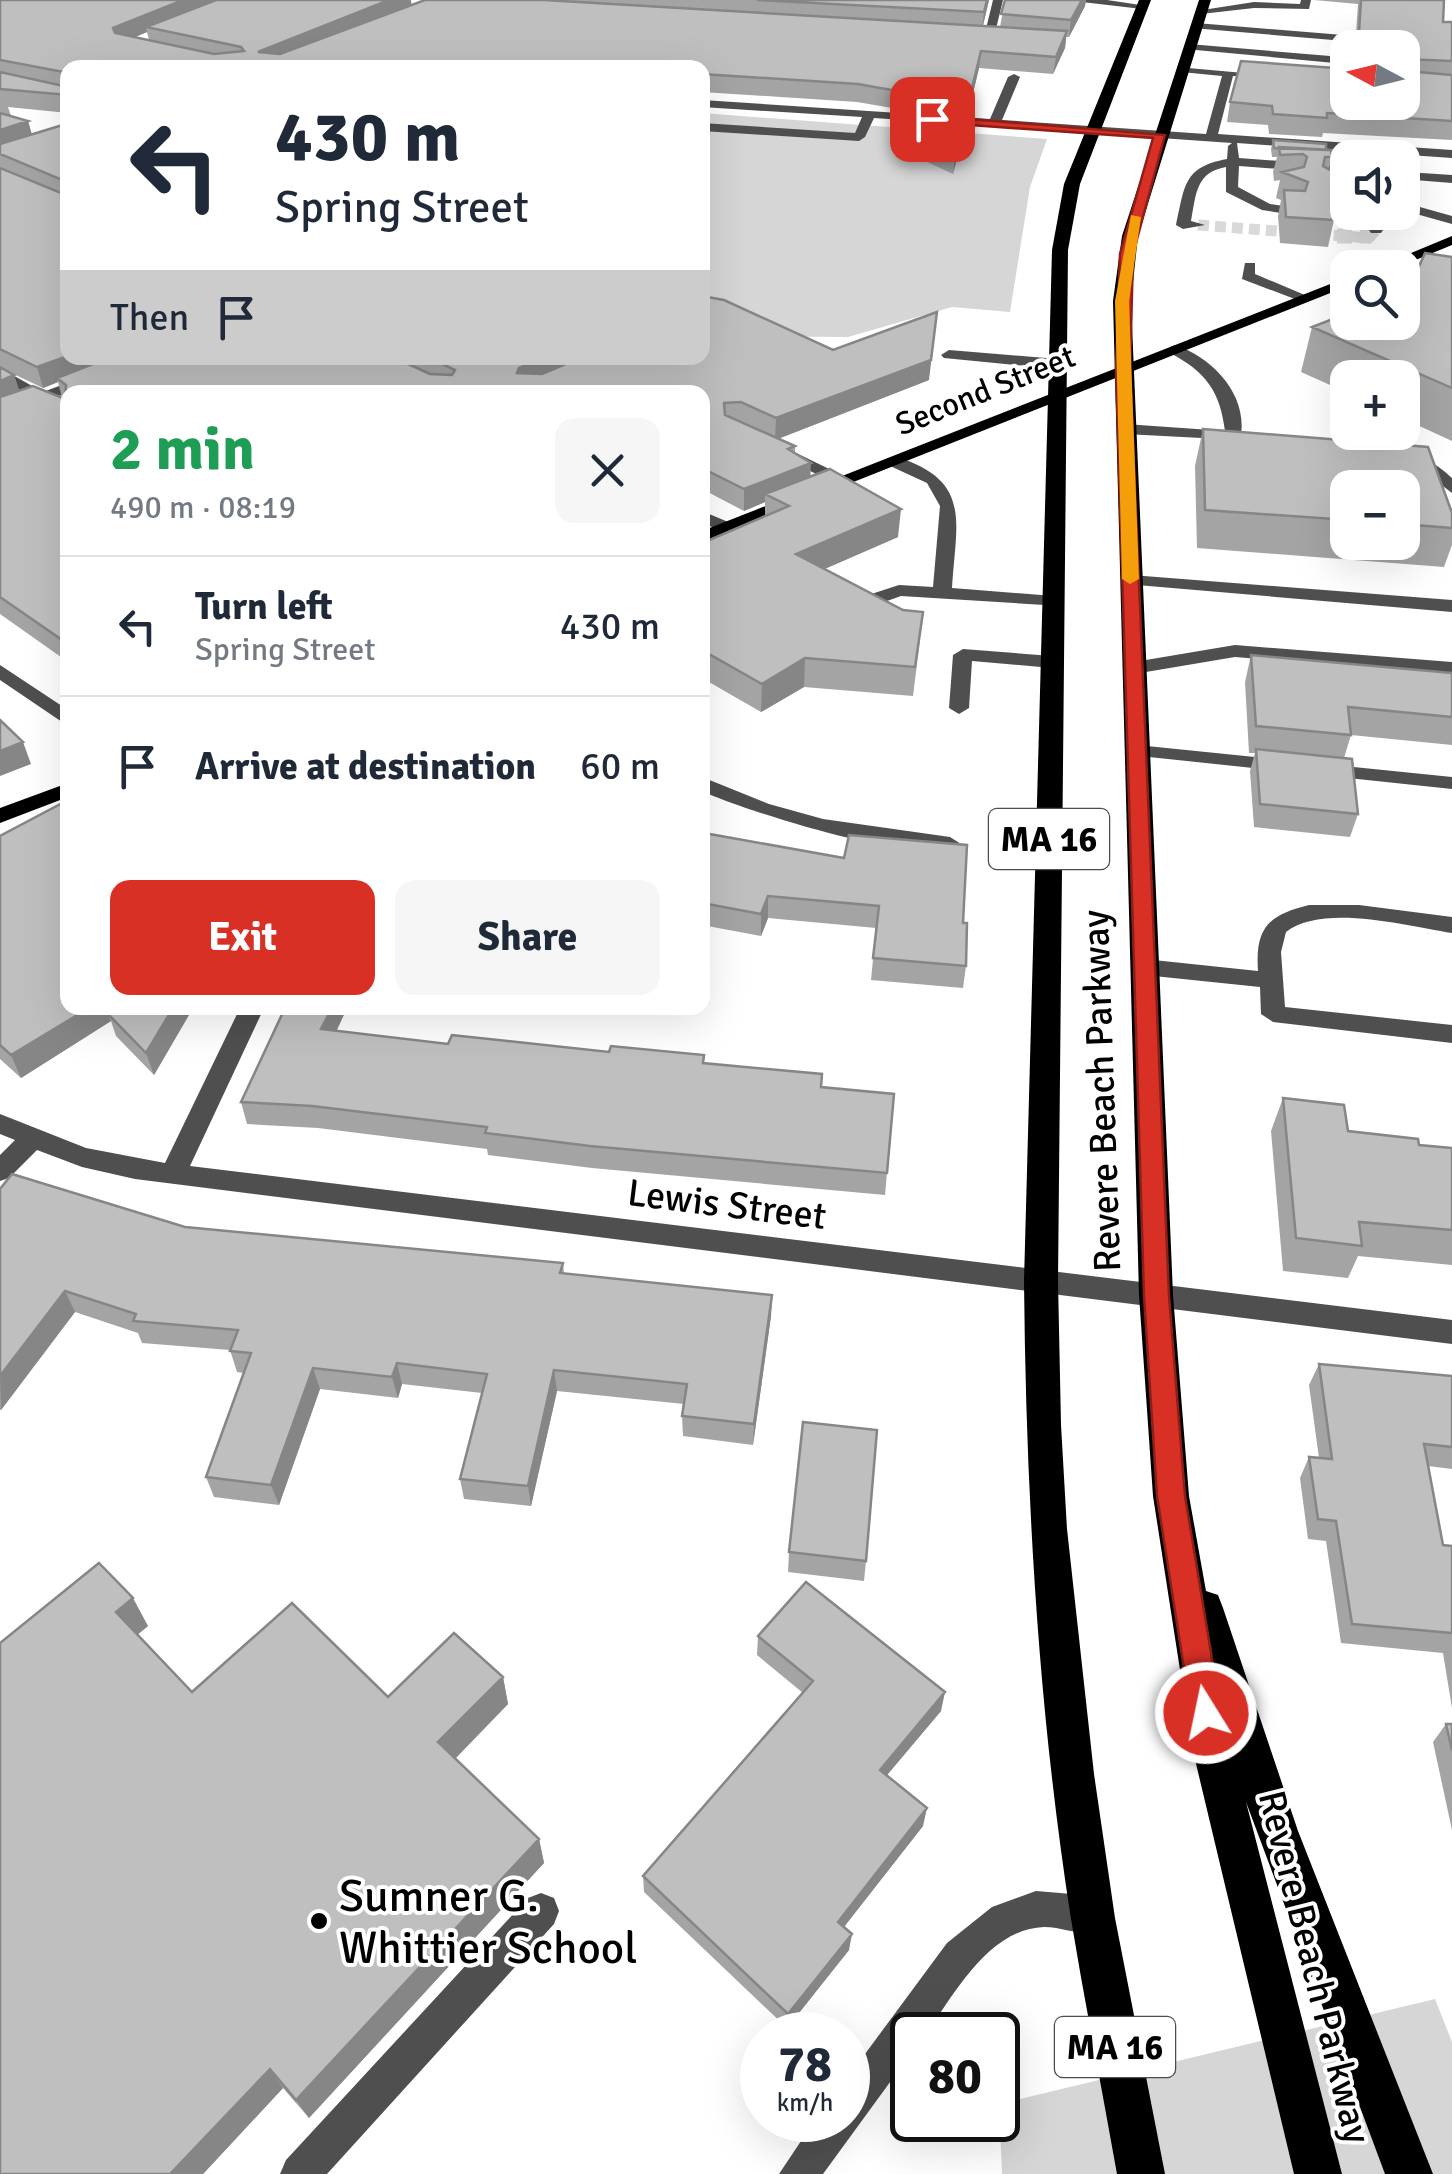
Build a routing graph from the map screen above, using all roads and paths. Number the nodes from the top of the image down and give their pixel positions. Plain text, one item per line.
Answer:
1 (998, 0) edge
2 (1070, 0) edge
3 (1306, 0) edge
4 (1144, 3) edge
5 (1201, 12) edge
6 (969, 36) edge
7 (989, 37) junction
8 (1008, 38) edge
9 (1189, 47) junction
10 (1181, 70) junction
11 (1228, 74) junction
12 (1283, 76) edge
13 (1014, 77) edge
14 (710, 104) edge
15 (869, 115) junction
16 (994, 124) junction
17 (710, 128) edge
18 (1092, 130) junction
19 (1159, 135) junction
20 (1210, 138) junction
21 (1235, 140) junction
22 (1320, 146) junction
23 (1452, 154) edge
24 (1230, 161) junction
25 (1323, 167) junction
26 (1330, 168) edge
27 (1420, 180) edge
28 (1450, 181) edge
29 (1269, 189) dead end
30 (1250, 197) junction
31 (1292, 206) edge
32 (1420, 211) edge
33 (1452, 220) edge
34 (1198, 225) dead end
35 (1452, 240) edge
36 (1420, 253) edge
37 (1250, 266) dead end
38 (1330, 288) edge
39 (1306, 298) junction
40 (1175, 350) junction
41 (949, 354) dead end
42 (1058, 364) junction
43 (129, 365) edge
44 (1123, 370) junction
45 (0, 373) edge
46 (76, 385) edge
47 (60, 391) edge
48 (1057, 397) junction
49 (42, 398) junction
50 (60, 408) edge
51 (0, 413) edge
52 (1125, 429) junction
53 (761, 442) edge
54 (1387, 454) edge
55 (894, 461) junction
56 (846, 480) junction
57 (1452, 488) edge
58 (710, 520) edge
59 (727, 528) junction
60 (710, 535) edge
61 (1130, 580) junction
62 (942, 593) junction
63 (1054, 602) junction
64 (863, 603) edge
65 (1452, 606) edge
66 (1052, 662) junction
67 (1134, 668) junction
68 (1452, 668) edge
69 (0, 671) edge
70 (959, 708) dead end
71 (60, 714) edge
72 (1137, 752) junction
73 (1452, 784) edge
74 (710, 788) edge
75 (60, 792) edge
76 (0, 816) edge
77 (960, 845) edge
78 (1452, 924) edge
79 (1144, 967) junction
80 (1270, 980) junction
81 (249, 1015) edge
82 (1452, 1034) edge
83 (0, 1124) edge
84 (32, 1138) junction
85 (0, 1170) edge
86 (172, 1174) junction
87 (1041, 1281) junction
88 (1156, 1296) junction
89 (1452, 1332) edge
90 (1171, 1496) junction
91 (542, 1912) dead end
92 (1093, 1918) junction
93 (870, 2078) edge
94 (823, 2142) edge
95 (300, 2174) edge
96 (799, 2174) edge
97 (1141, 2174) edge
98 (1318, 2174) edge
99 (1409, 2174) edge

1 - 7 street
2 - 4 street
3 - 5 street
4 - 18 highway, Revere Beach Parkway / MA 16
5 - 9 highway, Revere Beach Parkway / MA 16
5 - 9 street
6 - 7 street
7 - 8 street
9 - 10 highway, Revere Beach Parkway / MA 16
10 - 11 street
10 - 19 highway, Revere Beach Parkway / MA 16
11 - 12 street
11 - 20 street
13 - 16 street
14 - 15 street
15 - 16 street
15 - 17 street
16 - 18 street
18 - 19 street
18 - 42 highway, Revere Beach Parkway / MA 16
19 - 20 street
19 - 44 highway, Revere Beach Parkway / MA 16
20 - 21 street
21 - 22 street
21 - 24 street
22 - 23 street
22 - 25 street
24 - 25 street
24 - 30 street
24 - 34 street
25 - 26 street
27 - 28 street
29 - 30 street
30 - 31 street
32 - 33 street
35 - 36 main road
37 - 39 street
38 - 39 main road, Second Street
39 - 40 main road, Second Street
40 - 44 main road, Second Street
40 - 52 street
41 - 42 street
42 - 48 highway, Revere Beach Parkway / MA 16
43 - 46 street
44 - 48 main road, Second Street
44 - 52 highway, Revere Beach Parkway / MA 16
45 - 49 street
47 - 49 street
48 - 55 main road, Second Street
48 - 63 highway, Revere Beach Parkway / MA 16
49 - 50 street
49 - 51 street
52 - 61 highway, Revere Beach Parkway / MA 16
53 - 56 street
54 - 57 street
55 - 56 main road, Second Street
55 - 62 street
56 - 59 main road, Second Street
58 - 59 street
59 - 60 main road, Second Street
61 - 65 street
61 - 67 highway, Revere Beach Parkway / MA 16
62 - 63 street
62 - 64 street
63 - 66 highway, Revere Beach Parkway / MA 16
66 - 70 street
66 - 87 highway, Revere Beach Parkway / MA 16
67 - 68 street
67 - 72 highway, Revere Beach Parkway / MA 16
69 - 71 street
72 - 73 street
72 - 79 highway, Revere Beach Parkway / MA 16
74 - 77 street
75 - 76 main road
78 - 80 street
79 - 80 street
79 - 88 highway, Revere Beach Parkway / MA 16
80 - 82 street
81 - 86 street
83 - 84 street, Lewis Street
84 - 85 street
84 - 86 street, Lewis Street
86 - 87 street, Lewis Street
87 - 88 street, Lewis Street
87 - 92 highway, Revere Beach Parkway / MA 16
88 - 89 street, Lewis Street
88 - 90 highway, Revere Beach Parkway / MA 16
90 - 98 highway, Revere Beach Parkway / MA 16
90 - 99 highway
91 - 95 street
92 - 93 street
92 - 97 highway, Revere Beach Parkway / MA 16
94 - 96 street

